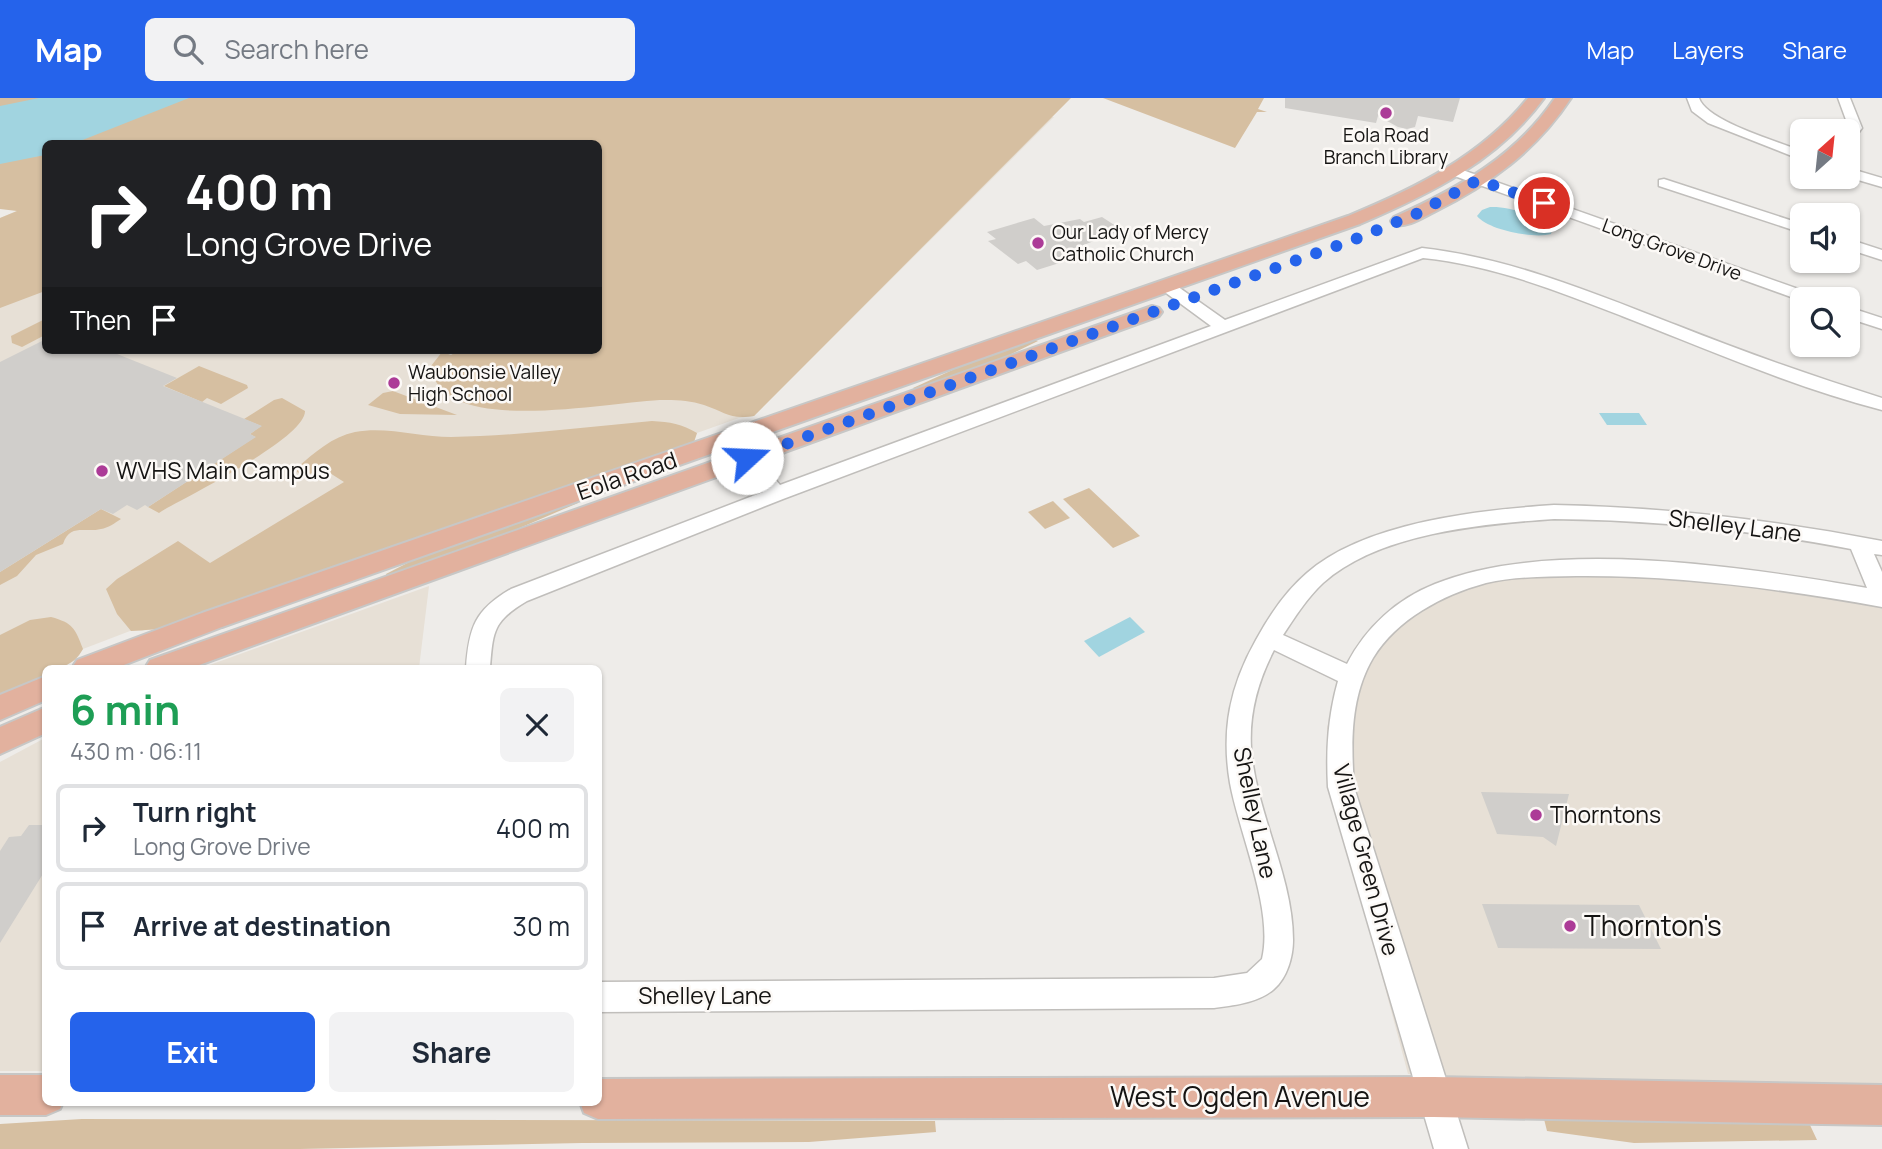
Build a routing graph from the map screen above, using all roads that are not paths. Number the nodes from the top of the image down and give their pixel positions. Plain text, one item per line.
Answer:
1 (1536, 98) edge
2 (1563, 98) edge
3 (1693, 98) edge
4 (1844, 98) edge
5 (1852, 119) edge
6 (1790, 151) edge
7 (1454, 171) junction
8 (1860, 176) edge
9 (1478, 180) junction
10 (1664, 183) dead end
11 (1882, 183) edge
12 (1790, 225) edge
13 (1385, 228) dead end
14 (1353, 240) dead end
15 (1860, 248) edge
16 (1882, 255) edge
17 (1311, 256) dead end
18 (1168, 286) junction
19 (1212, 291) dead end
20 (1790, 291) edge
21 (1187, 300) junction
22 (1860, 316) edge
23 (1882, 324) edge
24 (1225, 328) junction
25 (1882, 404) edge
26 (739, 448) junction
27 (776, 494) junction
28 (1870, 546) edge
29 (1882, 599) edge
30 (1269, 638) junction
31 (96, 665) edge
32 (168, 665) edge
33 (478, 665) edge
34 (1351, 676) junction
35 (42, 689) edge
36 (0, 708) edge
37 (42, 721) edge
38 (0, 741) edge
39 (602, 997) edge
40 (0, 1095) edge
41 (42, 1095) edge
42 (1434, 1097) junction
43 (602, 1099) edge
44 (1882, 1105) edge
45 (1451, 1149) edge

1 - 7 main road, Eola Road
2 - 9 main road
3 - 6 street
4 - 5 street
7 - 9 street, Long Grove Drive
7 - 18 main road, Eola Road
8 - 11 street
9 - 13 main road
9 - 20 street, Long Grove Drive
10 - 12 street
14 - 17 main road
15 - 16 street
18 - 21 street
18 - 26 main road, Eola Road
19 - 21 main road, Eola Road
21 - 24 street
21 - 26 main road, Eola Road
22 - 23 street
24 - 25 street
24 - 27 street
26 - 27 street
26 - 31 main road, Eola Road
26 - 32 main road, Eola Road
27 - 33 street
28 - 29 street
28 - 30 street, Shelley Lane
29 - 34 street, Village Green Drive
30 - 34 street
30 - 39 street, Shelley Lane
34 - 42 street, Village Green Drive
35 - 36 main road
37 - 38 main road
40 - 41 main road
42 - 43 main road, West Ogden Avenue
42 - 44 main road, West Ogden Avenue
42 - 45 street, Village Green Drive

